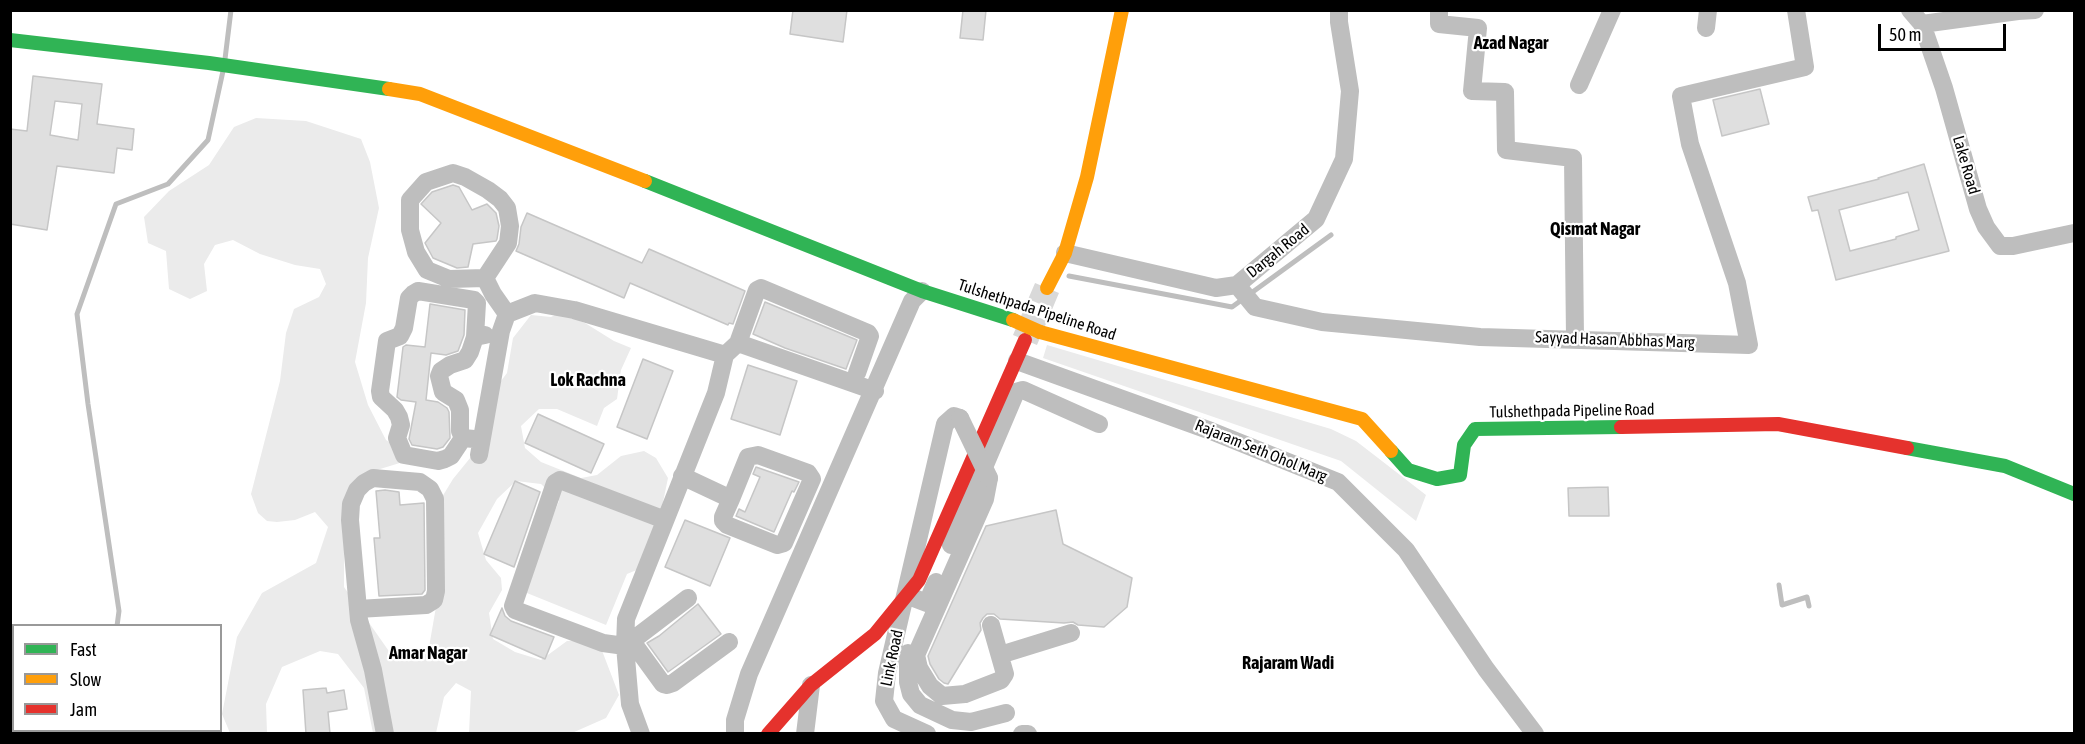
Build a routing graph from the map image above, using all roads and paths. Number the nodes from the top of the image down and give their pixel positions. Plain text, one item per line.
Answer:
1 (1122, 10) edge
2 (1340, 10) edge
3 (1612, 10) edge
4 (1796, 10) edge
5 (2035, 10) edge
6 (1439, 17) edge
7 (1916, 17) edge
8 (10, 40) edge
9 (1579, 85) dead end
10 (2074, 233) edge
11 (1065, 253) junction
12 (485, 278) junction
13 (1047, 288) tunnel mouth
14 (1240, 288) junction
15 (922, 291) junction
16 (504, 322) junction
17 (475, 337) junction
18 (1575, 338) junction
19 (1025, 340) tunnel mouth
20 (731, 349) junction
21 (1017, 361) junction
22 (1046, 371) junction
23 (857, 373) dead end
24 (874, 391) junction
25 (1036, 396) junction
26 (1100, 424) dead end
27 (463, 438) junction
28 (682, 476) junction
29 (2074, 494) edge
30 (731, 499) junction
31 (665, 520) junction
32 (906, 595) junction
33 (688, 598) dead end
34 (358, 609) junction
35 (991, 625) dead end
36 (1071, 633) dead end
37 (896, 638) junction
38 (729, 642) dead end
39 (628, 643) junction
40 (1000, 655) junction
41 (811, 685) junction
42 (1006, 713) dead end
43 (385, 734) edge
44 (641, 734) edge
45 (735, 734) edge
46 (768, 734) edge
47 (805, 734) edge
48 (927, 734) edge
49 (1022, 734) edge
50 (1028, 734) edge
51 (1536, 734) edge

1 - 11 street
2 - 14 street, Dargah Road
3 - 9 street
4 - 18 street, Sayyad Hasan Abbhas Marg
5 - 7 street
6 - 18 street
7 - 10 street, Lake Road
8 - 15 street, Tulshethpada Pipeline Road
11 - 13 street
11 - 14 street, Dargah Road
12 - 12 street
12 - 16 street
14 - 18 street, Sayyad Hasan Abbhas Marg
15 - 24 street
15 - 29 street, Tulshethpada Pipeline Road, bridge
16 - 17 street
16 - 20 street
16 - 27 street
17 - 27 street
17 - 27 street
19 - 21 street
20 - 23 street
20 - 24 street
20 - 28 street
21 - 22 street, Rajaram Seth Ohol Marg
21 - 32 street
22 - 25 street
22 - 51 street, Rajaram Seth Ohol Marg
24 - 45 street
25 - 26 street
25 - 32 street
28 - 30 street
28 - 31 street
30 - 30 street
31 - 39 street
31 - 39 street
32 - 37 street, Link Road
32 - 40 street, bridge
32 - 41 street
33 - 39 street
34 - 34 street
34 - 43 street
35 - 40 street
36 - 40 street
37 - 42 street
37 - 48 street, Link Road
38 - 39 street
39 - 44 street
41 - 46 street
41 - 47 street
49 - 50 street

